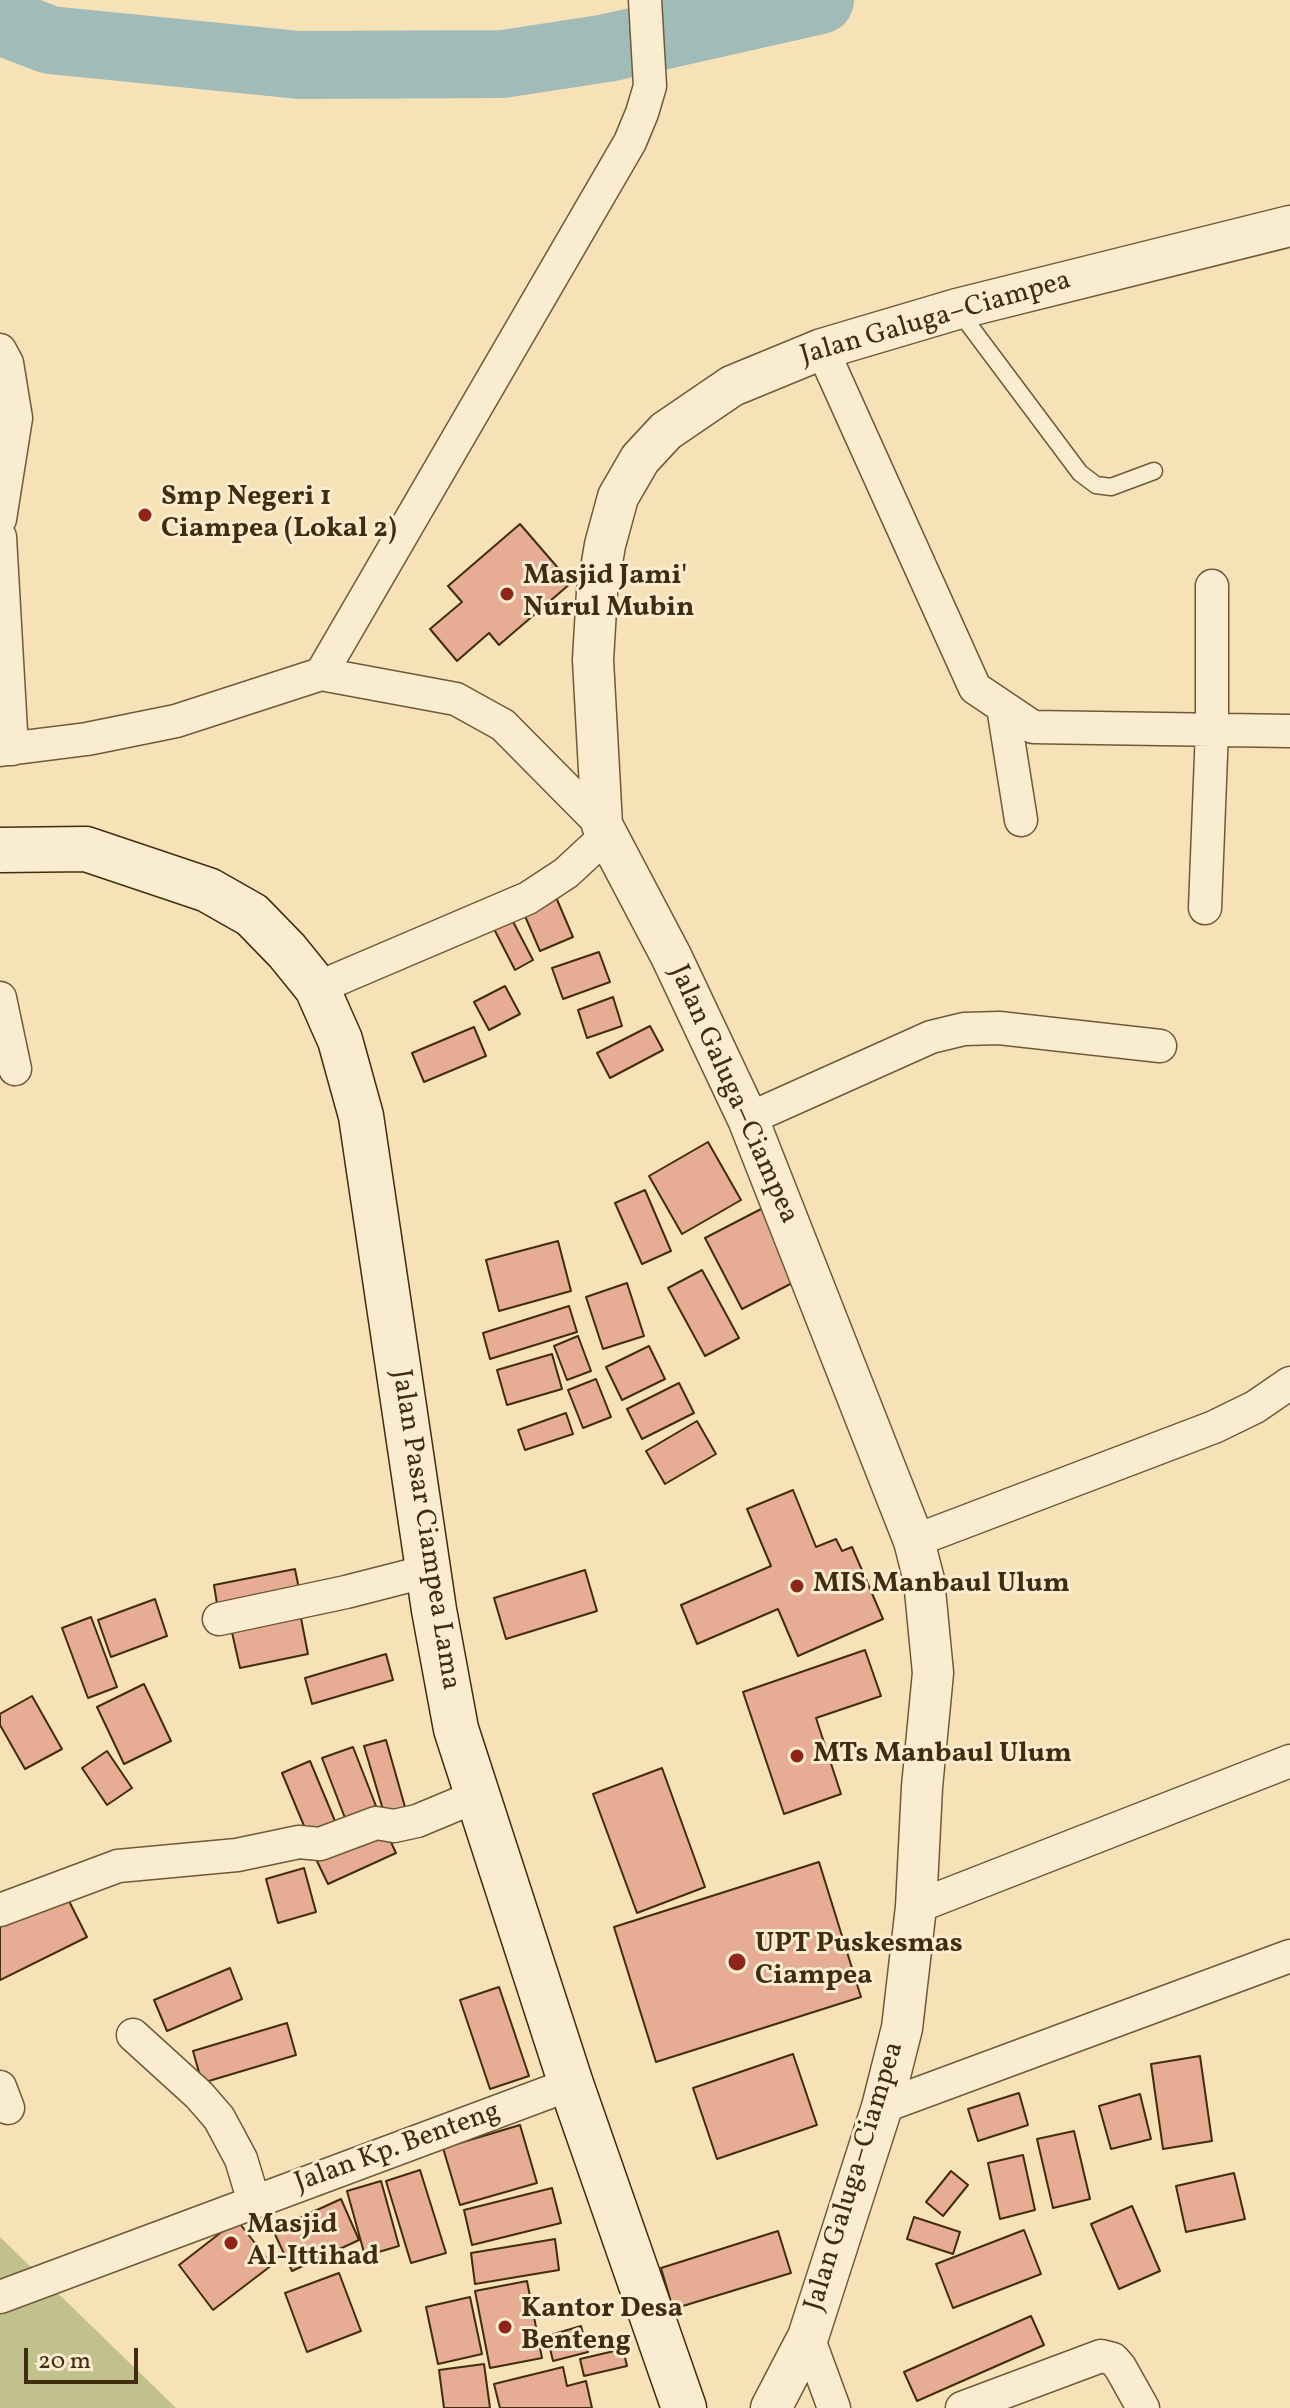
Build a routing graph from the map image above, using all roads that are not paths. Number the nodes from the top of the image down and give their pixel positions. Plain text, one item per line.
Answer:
1 (645, 0) edge
2 (1290, 226) edge
3 (957, 309) junction
4 (822, 349) junction
5 (0, 350) edge
6 (1154, 471) dead end
7 (0, 519) edge
8 (0, 537) edge
9 (1212, 586) dead end
10 (321, 674) junction
11 (1003, 707) junction
12 (1212, 730) junction
13 (1290, 731) edge
14 (6, 749) edge
15 (1021, 820) dead end
16 (604, 830) junction
17 (0, 850) edge
18 (1205, 908) dead end
19 (317, 988) junction
20 (0, 998) edge
21 (1160, 1046) dead end
22 (15, 1069) dead end
23 (748, 1119) junction
24 (1290, 1383) edge
25 (914, 1541) junction
26 (428, 1571) junction
27 (219, 1619) dead end
28 (1290, 1761) edge
29 (477, 1796) junction
30 (916, 1907) junction
31 (0, 1910) edge
32 (1290, 1956) edge
33 (133, 2035) dead end
34 (571, 2084) junction
35 (882, 2107) junction
36 (254, 2202) junction
37 (0, 2297) edge
38 (808, 2337) junction
39 (684, 2408) edge
40 (771, 2408) edge
41 (834, 2408) edge
42 (962, 2408) edge
43 (1143, 2408) edge

1 - 10 street
2 - 3 street, Jalan Galuga–Ciampea
3 - 4 street, Jalan Galuga–Ciampea
3 - 6 lane
4 - 11 street
4 - 16 street, Jalan Galuga–Ciampea
5 - 7 street
8 - 14 street
9 - 12 street
10 - 14 street
10 - 16 street
11 - 12 street
11 - 15 street
12 - 13 street
12 - 18 street
16 - 19 street
16 - 23 street, Jalan Galuga–Ciampea
17 - 19 main road, Jalan Pasar Ciampea Lama
19 - 26 main road, Jalan Pasar Ciampea Lama
20 - 22 street
21 - 23 street
23 - 25 street, Jalan Galuga–Ciampea
24 - 25 street
25 - 30 street, Jalan Galuga–Ciampea
26 - 27 street
26 - 29 main road, Jalan Pasar Ciampea Lama
28 - 30 street
29 - 31 street
29 - 34 main road, Jalan Pasar Ciampea Lama
30 - 35 street, Jalan Galuga–Ciampea
32 - 35 street
33 - 36 street
34 - 36 street, Jalan Kp. Benteng
34 - 39 main road, Jalan Pasar Ciampea Lama
35 - 38 street, Jalan Galuga–Ciampea
36 - 37 street, Jalan Kp. Benteng
38 - 40 street, Jalan Galuga–Ciampea
38 - 41 street
42 - 43 street

